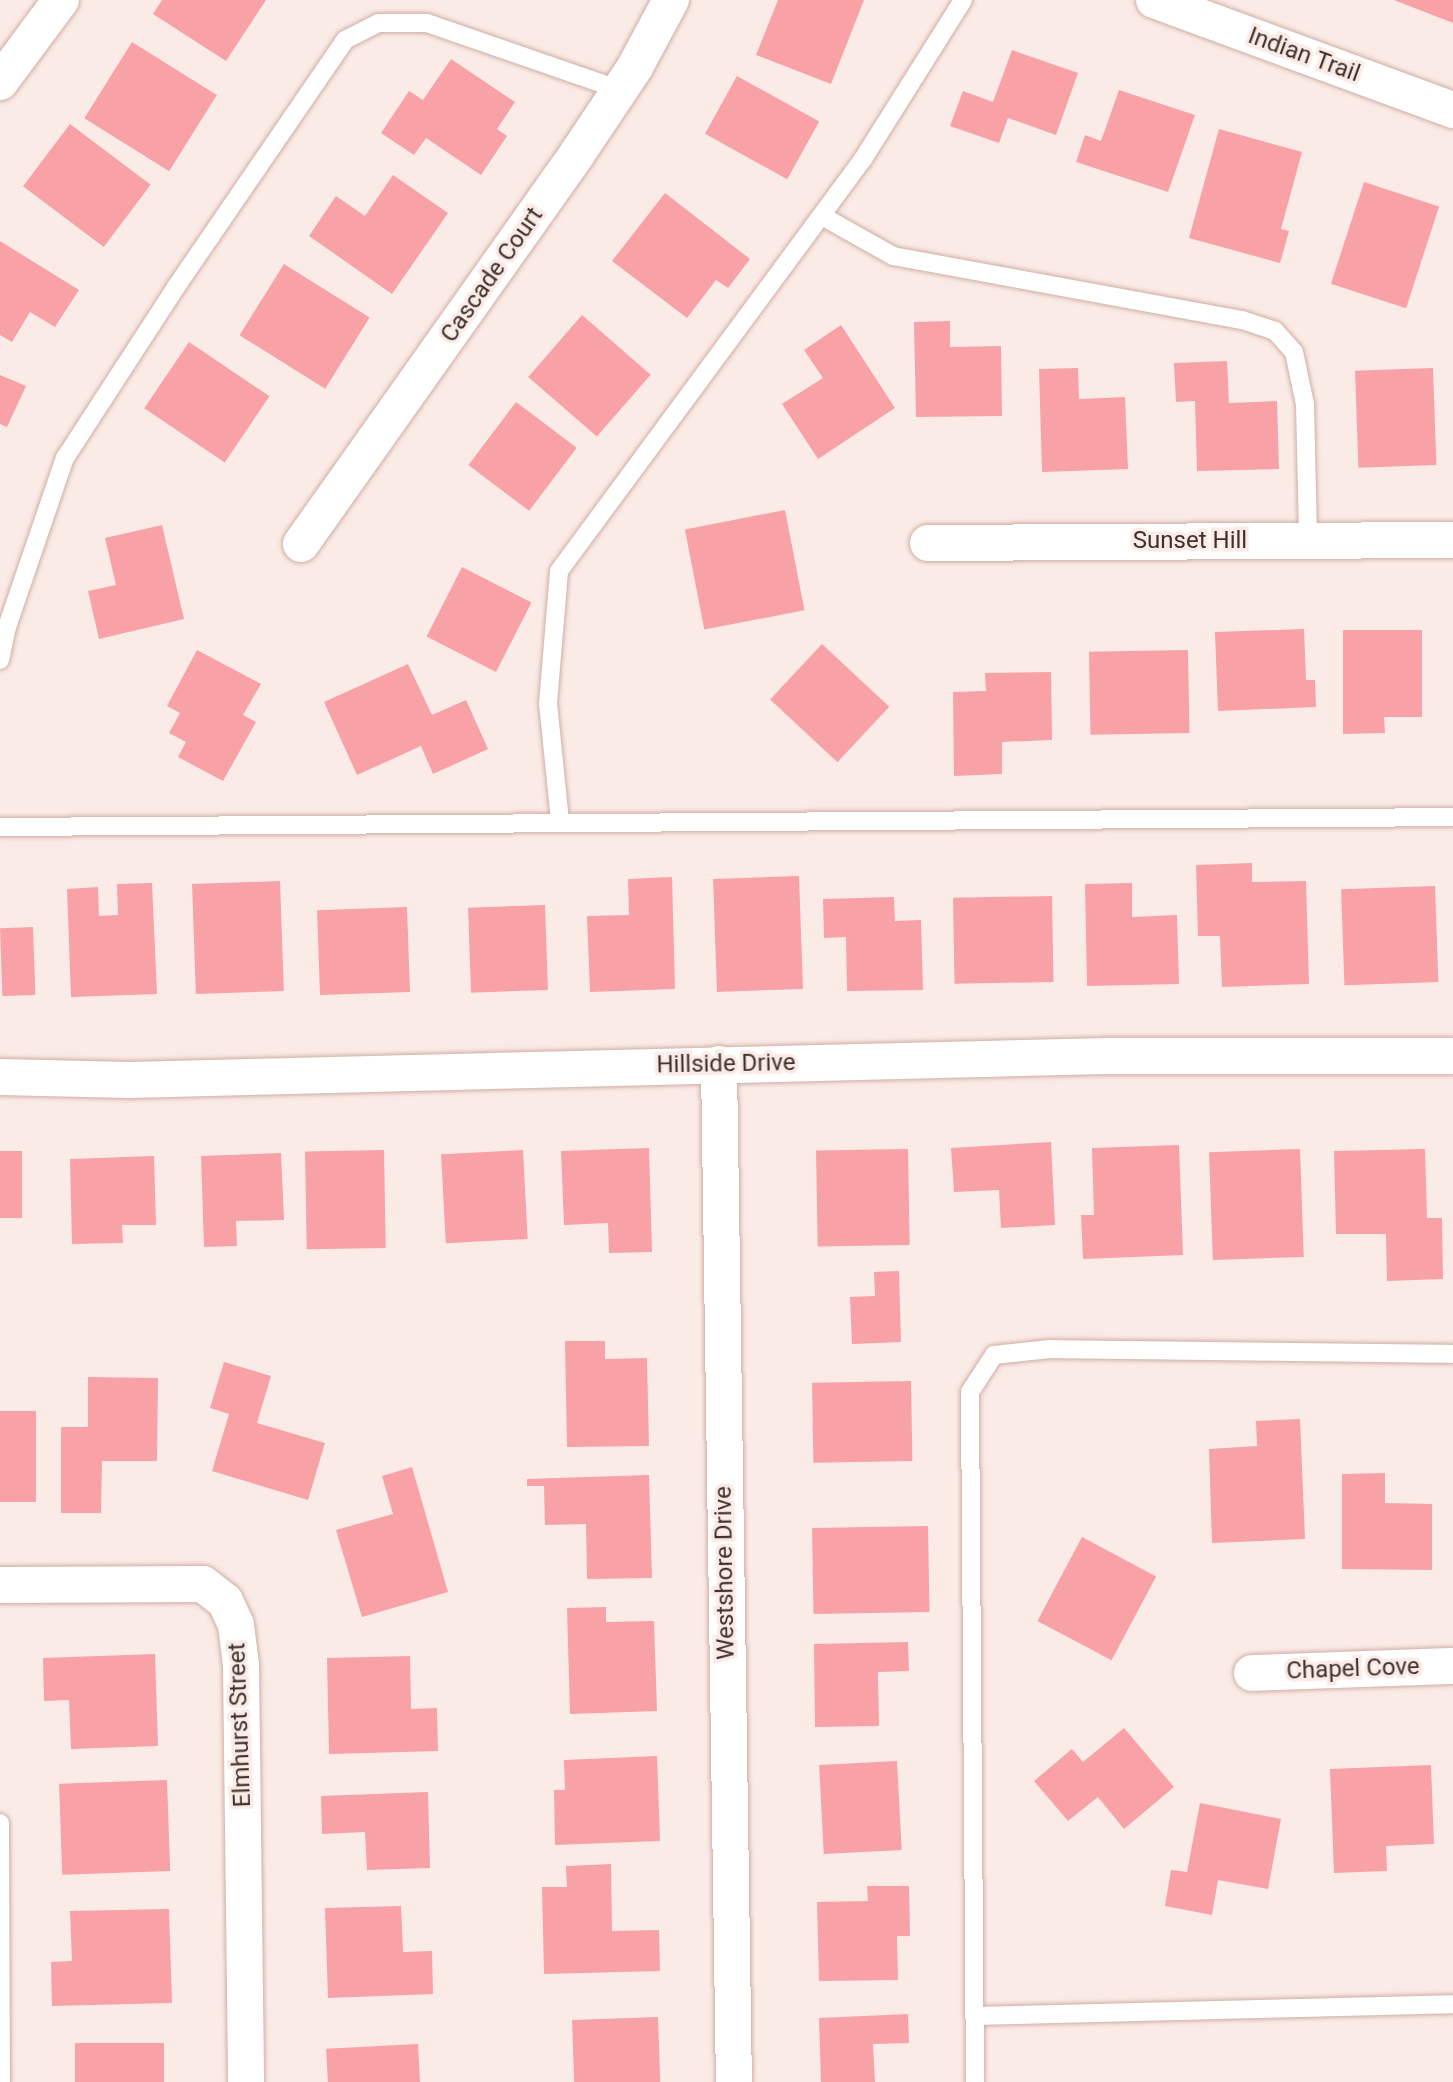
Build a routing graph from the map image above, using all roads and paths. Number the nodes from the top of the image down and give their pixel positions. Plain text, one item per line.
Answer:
1 (61, 0) edge
2 (671, 0) edge
3 (963, 0) edge
4 (1154, 0) edge
5 (0, 82) edge
6 (620, 90) junction
7 (1453, 110) edge
8 (822, 216) junction
9 (1453, 540) edge
10 (1308, 541) junction
11 (928, 543) dead end
12 (301, 544) dead end
13 (0, 660) edge
14 (1453, 817) edge
15 (560, 821) junction
16 (0, 827) edge
17 (1453, 1056) edge
18 (719, 1064) junction
19 (0, 1077) edge
20 (1453, 1354) edge
21 (0, 1585) edge
22 (1453, 1666) edge
23 (1252, 1673) dead end
24 (0, 1823) edge
25 (1453, 2004) edge
26 (974, 2016) junction
27 (1, 2082) edge
28 (246, 2082) edge
29 (734, 2082) edge
30 (975, 2082) edge

1 - 5 street
2 - 6 street, Cascade Court
3 - 8 lane
4 - 7 street, Indian Trail
6 - 12 street, Cascade Court
6 - 13 lane
8 - 10 lane
8 - 15 lane
9 - 10 street, Sunset Hill
10 - 11 street, Sunset Hill
14 - 15 lane
15 - 16 lane
17 - 18 street, Hillside Drive
18 - 19 street, Hillside Drive
18 - 29 street, Westshore Drive
20 - 26 lane
21 - 28 street, Elmhurst Street
22 - 23 street, Chapel Cove
24 - 27 lane
25 - 26 lane
26 - 30 lane

